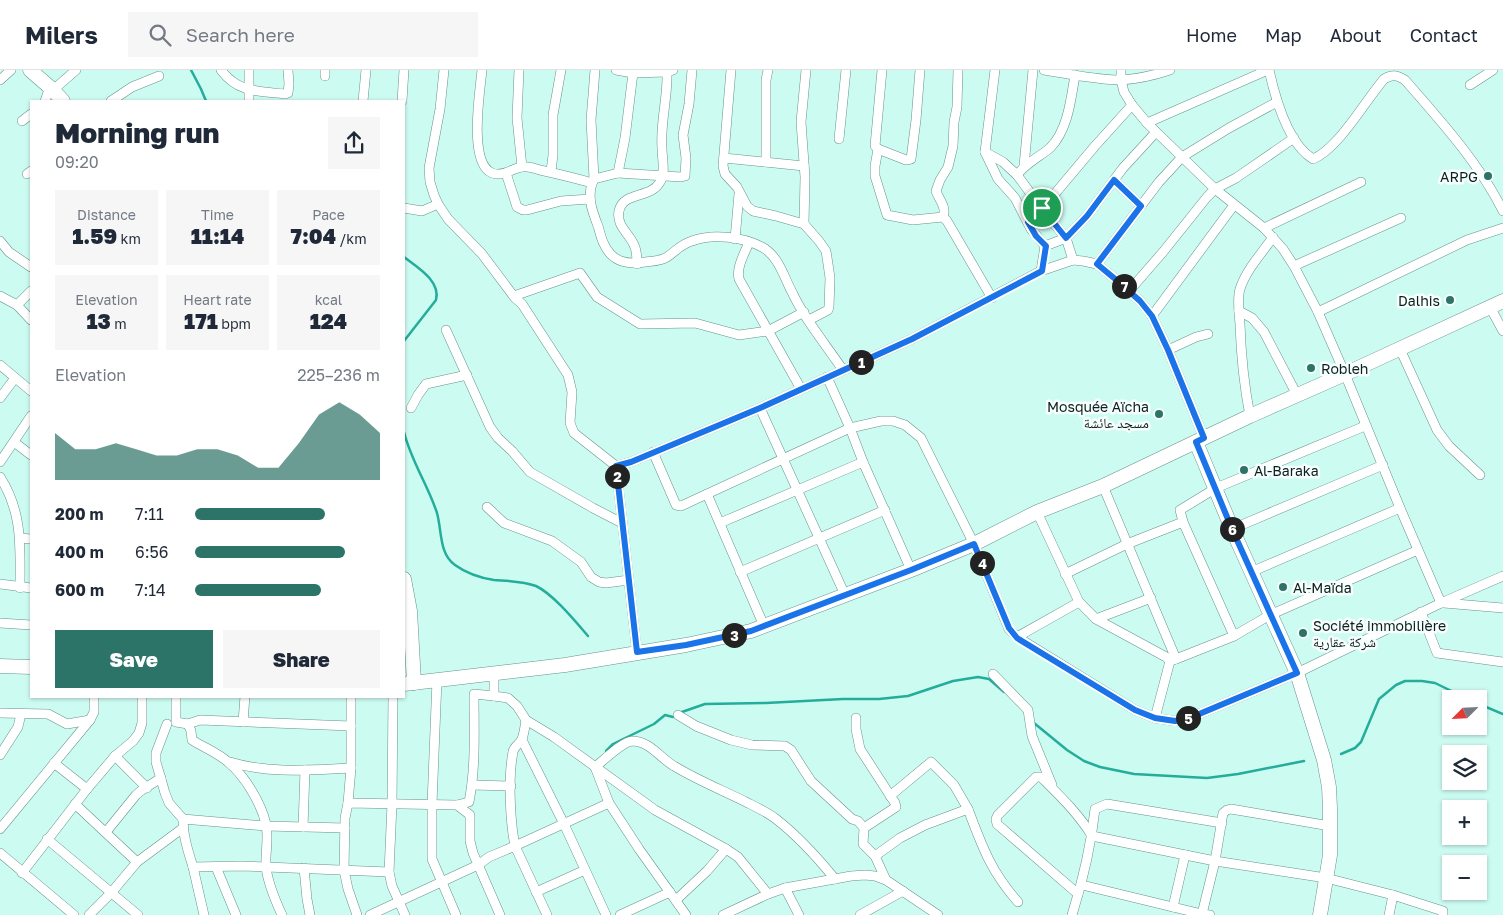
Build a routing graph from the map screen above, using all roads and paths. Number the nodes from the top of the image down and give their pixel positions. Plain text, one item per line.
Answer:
1 (11, 70) edge
2 (30, 70) edge
3 (76, 70) edge
4 (221, 70) edge
5 (249, 70) edge
6 (288, 70) edge
7 (366, 70) edge
8 (404, 70) edge
9 (444, 70) edge
10 (482, 70) edge
11 (520, 70) edge
12 (561, 70) edge
13 (595, 70) edge
14 (616, 70) edge
15 (692, 70) edge
16 (730, 70) edge
17 (768, 70) edge
18 (806, 70) edge
19 (846, 70) edge
20 (882, 70) edge
21 (920, 70) edge
22 (958, 70) edge
23 (995, 70) edge
24 (1033, 70) edge
25 (1044, 70) edge
26 (1170, 70) edge
27 (1268, 70) edge
28 (1493, 70) edge
29 (670, 71) edge
30 (1069, 73) edge
31 (632, 74) junction
32 (1121, 75) edge
33 (159, 76) dead end
34 (0, 80) edge
35 (1470, 85) dead end
36 (248, 90) junction
37 (49, 93) edge
38 (61, 100) edge
39 (112, 100) edge
40 (248, 100) edge
41 (363, 100) edge
42 (402, 100) edge
43 (1277, 102) junction
44 (1132, 106) junction
45 (30, 115) edge
46 (22, 121) dead end
47 (1147, 123) junction
48 (1156, 132) junction
49 (1294, 138) junction
50 (839, 139) dead end
51 (878, 150) junction
52 (985, 152) junction
53 (1182, 157) junction
54 (724, 158) junction
55 (766, 162) junction
56 (804, 166) junction
57 (1024, 166) junction
58 (522, 167) junction
59 (551, 171) junction
60 (506, 173) junction
61 (618, 173) junction
62 (1017, 174) junction
63 (663, 175) junction
64 (1114, 180) junction
65 (593, 181) junction
66 (1361, 182) dead end
67 (1215, 189) junction
68 (1499, 192) edge
69 (739, 193) junction
70 (590, 199) junction
71 (438, 204) junction
72 (1234, 205) junction
73 (1141, 206) junction
74 (405, 208) edge
75 (1042, 208) junction
76 (1503, 211) edge
77 (943, 217) junction
78 (1401, 218) dead end
79 (1028, 222) junction
80 (804, 224) junction
81 (1264, 228) junction
82 (1503, 228) edge
83 (1273, 237) junction
84 (1066, 238) junction
85 (735, 239) junction
86 (0, 241) edge
87 (749, 242) junction
88 (1046, 246) junction
89 (1073, 260) junction
90 (638, 264) junction
91 (1097, 264) junction
92 (30, 265) edge
93 (1294, 266) junction
94 (1042, 271) junction
95 (1129, 291) junction
96 (30, 292) edge
97 (0, 296) edge
98 (514, 296) junction
99 (992, 298) junction
100 (1503, 301) edge
101 (17, 305) junction
102 (1490, 307) junction
103 (1239, 311) junction
104 (1318, 312) junction
105 (806, 316) junction
106 (1152, 316) junction
107 (30, 319) edge
108 (446, 330) dead end
109 (768, 331) junction
110 (1503, 331) edge
111 (1208, 334) dead end
112 (1400, 349) junction
113 (1168, 350) junction
114 (0, 365) edge
115 (843, 370) junction
116 (1345, 374) junction
117 (467, 375) junction
118 (827, 377) junction
119 (16, 378) junction
120 (800, 389) junction
121 (30, 391) edge
122 (1298, 395) junction
123 (0, 398) edge
124 (411, 408) dead end
125 (760, 408) junction
126 (1250, 416) junction
127 (30, 418) edge
128 (1365, 426) junction
129 (850, 428) junction
130 (1200, 440) junction
131 (14, 442) junction
132 (653, 452) junction
133 (30, 454) edge
134 (784, 458) junction
135 (0, 462) edge
136 (863, 462) junction
137 (616, 466) junction
138 (1383, 466) junction
139 (1480, 475) dead end
140 (0, 477) edge
141 (1103, 486) junction
142 (1216, 488) junction
143 (798, 489) junction
144 (707, 494) junction
145 (487, 507) dead end
146 (1400, 508) junction
147 (885, 510) junction
148 (1038, 512) junction
149 (622, 522) junction
150 (1182, 522) junction
151 (720, 523) junction
152 (1232, 529) junction
153 (820, 537) junction
154 (20, 538) junction
155 (30, 539) edge
156 (974, 544) junction
157 (1127, 544) junction
158 (1418, 550) junction
159 (911, 570) junction
160 (740, 572) junction
161 (1251, 572) junction
162 (1065, 574) junction
163 (1503, 576) edge
164 (629, 580) junction
165 (0, 584) edge
166 (405, 584) edge
167 (20, 588) junction
168 (30, 588) edge
169 (845, 594) junction
170 (1151, 598) junction
171 (1078, 602) junction
172 (1441, 602) junction
173 (1503, 608) edge
174 (1421, 612) junction
175 (1270, 614) junction
176 (1096, 619) junction
177 (0, 623) edge
178 (30, 625) edge
179 (764, 626) junction
180 (1234, 636) junction
181 (1017, 638) junction
182 (408, 639) edge
183 (637, 652) junction
184 (1173, 660) junction
185 (1503, 662) edge
186 (0, 666) edge
187 (30, 667) edge
188 (494, 673) junction
189 (1297, 673) junction
190 (993, 674) dead end
191 (437, 680) junction
192 (409, 683) edge
193 (494, 696) junction
194 (94, 698) edge
195 (142, 698) edge
196 (176, 698) edge
197 (246, 698) edge
198 (351, 698) edge
199 (393, 698) edge
200 (0, 713) edge
201 (21, 714) junction
202 (678, 715) dead end
203 (856, 718) dead end
204 (1155, 718) junction
205 (90, 720) junction
206 (526, 720) junction
207 (243, 722) junction
208 (167, 724) dead end
209 (188, 724) junction
210 (351, 726) junction
211 (522, 740) junction
212 (0, 755) edge
213 (116, 756) junction
214 (228, 762) junction
215 (54, 763) junction
216 (595, 767) junction
217 (351, 768) junction
218 (305, 770) junction
219 (161, 778) junction
220 (472, 785) junction
221 (510, 786) junction
222 (147, 788) junction
223 (88, 789) junction
224 (1054, 790) junction
225 (890, 796) junction
226 (608, 802) junction
227 (348, 803) junction
228 (75, 804) junction
229 (392, 804) junction
230 (432, 804) junction
231 (457, 805) junction
232 (968, 809) junction
233 (183, 823) junction
234 (1222, 823) junction
235 (564, 824) junction
236 (266, 826) junction
237 (1330, 826) junction
238 (303, 827) junction
239 (345, 828) junction
240 (864, 828) junction
241 (0, 829) edge
242 (106, 832) junction
243 (1092, 836) junction
244 (47, 839) junction
245 (515, 846) junction
246 (726, 848) junction
247 (0, 853) edge
248 (1185, 855) junction
249 (875, 856) junction
250 (1215, 861) junction
251 (137, 862) junction
252 (478, 865) junction
253 (266, 866) junction
254 (193, 867) junction
255 (216, 867) junction
256 (304, 868) junction
257 (344, 870) junction
258 (584, 870) junction
259 (22, 872) junction
260 (388, 872) junction
261 (835, 878) junction
262 (1326, 878) junction
263 (886, 880) junction
264 (441, 881) junction
265 (1082, 885) junction
266 (785, 888) junction
267 (903, 891) junction
268 (536, 892) junction
269 (670, 892) junction
270 (112, 893) junction
271 (768, 894) junction
272 (1078, 894) junction
273 (1393, 895) junction
274 (676, 900) junction
275 (399, 901) junction
276 (1018, 902) dead end
277 (1173, 907) junction
278 (74, 915) edge
279 (89, 915) edge
280 (138, 915) edge
281 (204, 915) edge
282 (236, 915) edge
283 (282, 915) edge
284 (310, 915) edge
285 (357, 915) edge
286 (370, 915) edge
287 (406, 915) edge
288 (456, 915) edge
289 (500, 915) edge
290 (547, 915) edge
291 (606, 915) edge
292 (620, 915) edge
293 (686, 915) edge
294 (723, 915) edge
295 (799, 915) edge
296 (860, 915) edge
297 (938, 915) edge
298 (1072, 915) edge
299 (1205, 915) edge
300 (1320, 915) edge
301 (1389, 915) edge
302 (1443, 915) edge

1 - 34 street
2 - 37 main road
3 - 37 street
4 - 36 street
5 - 36 street
6 - 36 street
7 - 41 street
8 - 42 street
9 - 71 street
10 - 60 street
11 - 58 street
12 - 59 street
13 - 65 street
14 - 31 street
15 - 63 street
16 - 54 street
17 - 55 street
18 - 56 street
19 - 50 street
20 - 51 street
21 - 51 street
22 - 77 street
23 - 52 street
24 - 57 street
25 - 30 street
26 - 32 street
27 - 43 street
27 - 47 street
28 - 35 street
29 - 31 street
29 - 63 street
30 - 32 street
30 - 57 street
31 - 61 street
32 - 44 street
33 - 39 street
36 - 40 street
37 - 38 main road
43 - 49 street
43 - 53 street
44 - 47 street
44 - 75 street
45 - 46 street
47 - 48 street
48 - 53 street
48 - 64 street
49 - 67 street
49 - 68 street
51 - 77 street
52 - 62 street
52 - 79 street
53 - 67 street
53 - 73 street
54 - 55 street
54 - 69 street
55 - 56 street
56 - 80 street
57 - 62 street
58 - 59 street
58 - 60 street
59 - 65 street
60 - 70 street
61 - 63 street
61 - 65 street
62 - 75 street
63 - 90 street
64 - 73 street
64 - 84 street
65 - 70 street
66 - 81 street
67 - 72 street
67 - 95 street
68 - 76 street
69 - 80 street
69 - 85 street
70 - 90 street
71 - 74 street
71 - 98 street
72 - 81 street
72 - 106 street
73 - 91 street
75 - 79 street
75 - 84 street
77 - 99 street
78 - 93 street
79 - 88 street
80 - 105 street
81 - 83 street
82 - 104 street
83 - 93 street
83 - 103 street
84 - 88 street
84 - 89 street
85 - 87 street
85 - 90 street
86 - 92 street
87 - 105 street
87 - 109 street
88 - 94 street
89 - 91 street
89 - 94 street
91 - 95 street
93 - 104 street
94 - 99 street
95 - 106 street
96 - 101 street
97 - 101 street
98 - 109 street
98 - 137 street
99 - 115 street
100 - 102 main road
101 - 107 street
102 - 110 street
102 - 112 main road
103 - 122 street
103 - 126 street
104 - 116 street
105 - 109 street
105 - 115 street
106 - 113 street
108 - 117 street
109 - 120 street
111 - 113 street
112 - 116 main road
112 - 139 street
113 - 130 street
114 - 119 street
115 - 118 street
116 - 122 main road
116 - 128 street
117 - 124 street
117 - 149 street
118 - 120 street
118 - 129 street
119 - 121 street
119 - 123 street
120 - 125 street
122 - 126 main road
125 - 132 street
125 - 134 street
126 - 130 main road
127 - 131 street
128 - 138 street
128 - 142 street
129 - 134 street
129 - 136 street
129 - 156 street
130 - 141 main road
130 - 142 main road
131 - 133 street
131 - 135 street
132 - 137 street
132 - 144 street
134 - 143 street
134 - 144 street
136 - 143 street
136 - 147 street
137 - 149 street
138 - 146 street
138 - 152 street
140 - 154 street
141 - 148 main road
141 - 157 street
142 - 150 street
142 - 152 main road
143 - 151 street
143 - 153 street
144 - 151 street
145 - 164 street
146 - 158 street
146 - 161 street
147 - 153 street
147 - 159 street
148 - 156 main road
148 - 162 street
149 - 164 street
150 - 157 street
150 - 180 street
151 - 160 street
152 - 161 main road
153 - 160 street
153 - 169 street
154 - 155 street
154 - 167 street
156 - 159 main road
156 - 181 street
157 - 162 street
157 - 170 street
158 - 172 street
158 - 175 street
159 - 169 main road
160 - 179 street
161 - 175 main road
162 - 171 street
163 - 172 street
164 - 183 street
165 - 167 street
166 - 182 main road
167 - 168 street
169 - 179 main road
170 - 176 street
170 - 184 street
171 - 176 street
171 - 181 street
172 - 173 street
172 - 174 street
174 - 185 street
174 - 189 street
175 - 180 street
175 - 189 main road
176 - 184 street
177 - 178 street
179 - 183 main road
180 - 184 street
181 - 204 street
182 - 192 main road
183 - 188 main road
184 - 204 street
186 - 187 main road
188 - 191 main road
188 - 193 street
189 - 204 street
189 - 237 main road
190 - 224 street
191 - 192 main road
191 - 230 street
193 - 206 street
193 - 220 street
194 - 205 street
195 - 213 street
196 - 209 street
197 - 207 street
198 - 210 street
199 - 229 street
200 - 201 street
201 - 205 street
201 - 212 street
202 - 240 street
203 - 225 street
205 - 215 street
206 - 211 street
206 - 216 street
207 - 209 street
207 - 210 street
208 - 219 street
209 - 214 street
210 - 217 street
211 - 221 street
211 - 235 street
213 - 222 street
213 - 223 street
214 - 218 street
214 - 236 street
215 - 223 street
215 - 241 street
216 - 226 street
216 - 246 street
216 - 261 street
217 - 218 street
217 - 227 street
218 - 238 street
219 - 222 street
219 - 233 street
220 - 221 street
220 - 231 street
221 - 245 street
222 - 242 street
223 - 228 street
224 - 243 street
224 - 272 street
225 - 232 street
225 - 240 street
226 - 235 street
226 - 269 street
227 - 229 street
227 - 239 street
228 - 242 street
228 - 244 street
229 - 230 street
229 - 260 street
230 - 231 street
230 - 264 street
231 - 252 street
232 - 249 street
232 - 276 street
233 - 236 street
233 - 251 street
233 - 254 street
234 - 237 street
234 - 243 street
234 - 250 street
235 - 245 street
235 - 258 street
236 - 238 street
236 - 253 street
237 - 262 main road
238 - 239 street
239 - 257 street
240 - 249 street
242 - 251 street
243 - 248 street
243 - 265 street
244 - 259 street
244 - 270 street
245 - 252 street
245 - 268 street
246 - 271 street
246 - 274 street
247 - 259 street
248 - 250 street
248 - 277 street
249 - 263 street
250 - 262 street
250 - 299 street
251 - 270 street
252 - 264 street
252 - 289 street
253 - 255 street
253 - 256 street
253 - 283 street
254 - 255 street
254 - 281 street
255 - 282 street
256 - 257 street
256 - 284 street
257 - 260 street
257 - 285 street
258 - 268 street
258 - 291 street
259 - 278 street
260 - 275 street
261 - 263 street
261 - 266 street
262 - 273 street
262 - 300 main road
263 - 267 street
264 - 275 street
264 - 288 street
265 - 272 street
265 - 277 street
266 - 271 street
266 - 295 street
267 - 296 street
267 - 297 street
268 - 290 street
269 - 274 street
269 - 292 street
270 - 279 street
270 - 280 street
271 - 294 street
272 - 298 street
273 - 301 street
273 - 302 street
274 - 293 street
275 - 286 street
275 - 287 street
277 - 299 street

